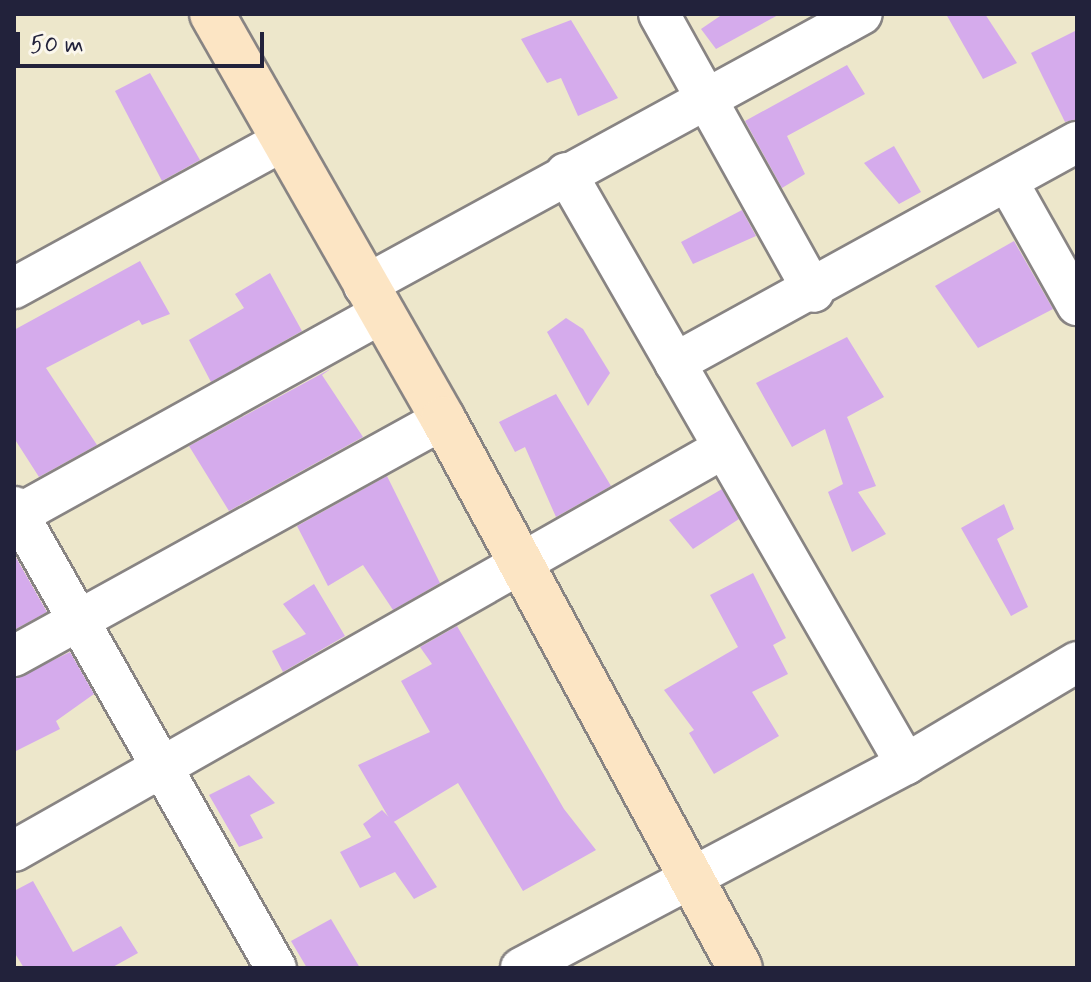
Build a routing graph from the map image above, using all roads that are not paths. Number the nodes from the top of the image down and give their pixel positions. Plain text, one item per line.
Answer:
1 (212, 14) edge
2 (659, 14) edge
3 (862, 14) edge
4 (704, 98) junction
5 (283, 141) junction
6 (1077, 142) edge
7 (566, 173) junction
8 (1010, 186) junction
9 (14, 288) edge
10 (814, 292) junction
11 (372, 300) junction
12 (1077, 305) edge
13 (675, 363) junction
14 (443, 419) junction
15 (724, 448) junction
16 (16, 513) edge
17 (519, 568) junction
18 (83, 619) junction
19 (14, 656) edge
20 (1077, 662) edge
21 (906, 764) junction
22 (160, 770) junction
23 (14, 851) edge
24 (688, 877) junction
25 (276, 968) edge
26 (521, 968) edge
27 (740, 968) edge

1 - 5 main road
2 - 4 street
3 - 4 street
4 - 7 street
4 - 10 street
5 - 9 street
5 - 11 main road
6 - 8 street
7 - 11 street
7 - 13 street
8 - 10 street
8 - 12 street
10 - 13 street
11 - 14 main road
11 - 16 street
13 - 15 street
14 - 17 main road
14 - 18 street
15 - 17 street
15 - 21 street
16 - 18 street
17 - 22 street
17 - 24 main road
18 - 19 street
18 - 22 street
20 - 21 street
21 - 24 street
22 - 23 street
22 - 25 street
24 - 26 street
24 - 27 main road

